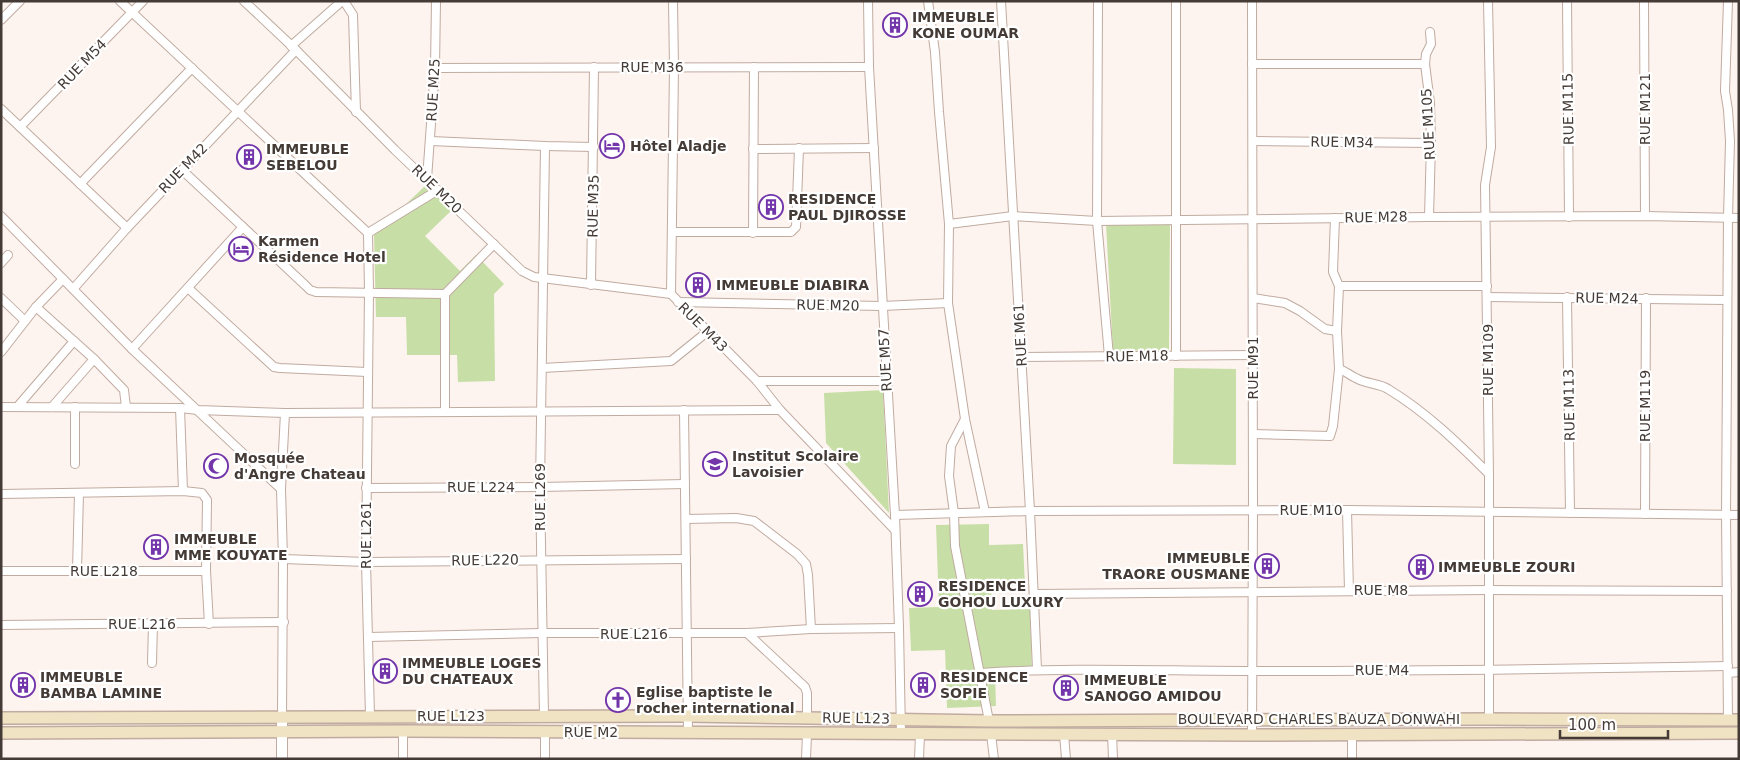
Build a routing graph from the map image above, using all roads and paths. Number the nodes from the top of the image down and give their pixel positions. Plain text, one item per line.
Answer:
1 (20, 1) edge
2 (120, 1) edge
3 (144, 1) edge
4 (244, 1) edge
5 (343, 1) edge
6 (436, 1) edge
7 (673, 1) edge
8 (868, 1) edge
9 (928, 1) edge
10 (1001, 1) edge
11 (1098, 1) edge
12 (1176, 1) edge
13 (1252, 1) edge
14 (1488, 1) edge
15 (1567, 1) edge
16 (1644, 1) edge
17 (1728, 1) edge
18 (132, 13) junction
19 (1, 20) edge
20 (1430, 32) dead end
21 (293, 48) junction
22 (1252, 64) junction
23 (1425, 64) junction
24 (594, 67) junction
25 (674, 67) junction
26 (869, 67) junction
27 (192, 68) junction
28 (435, 68) junction
29 (754, 68) junction
30 (1, 109) edge
31 (237, 112) junction
32 (356, 112) junction
33 (20, 127) junction
34 (430, 141) junction
35 (1253, 141) junction
36 (1431, 143) junction
37 (545, 146) junction
38 (594, 147) junction
39 (799, 148) junction
40 (874, 148) junction
41 (753, 149) junction
42 (182, 170) junction
43 (427, 180) junction
44 (80, 184) junction
45 (438, 190) junction
46 (1, 216) edge
47 (1013, 216) junction
48 (1645, 216) junction
49 (1429, 217) junction
50 (1569, 217) junction
51 (1728, 217) junction
52 (1254, 218) junction
53 (1335, 218) junction
54 (1486, 218) junction
55 (1739, 218) edge
56 (1176, 220) junction
57 (1097, 221) junction
58 (949, 224) junction
59 (243, 227) junction
60 (126, 228) junction
61 (673, 232) junction
62 (368, 233) junction
63 (754, 233) junction
64 (494, 244) junction
65 (8, 255) dead end
66 (1, 263) edge
67 (542, 278) junction
68 (63, 279) junction
69 (591, 285) junction
70 (1339, 286) junction
71 (1487, 286) junction
72 (74, 288) junction
73 (188, 288) junction
74 (369, 292) junction
75 (445, 294) junction
76 (671, 294) junction
77 (1487, 297) junction
78 (1567, 297) junction
79 (1, 298) edge
80 (1253, 298) junction
81 (1646, 298) junction
82 (1727, 300) junction
83 (678, 302) junction
84 (948, 303) junction
85 (882, 306) junction
86 (36, 307) junction
87 (25, 321) junction
88 (1337, 331) junction
89 (708, 332) junction
90 (74, 342) junction
91 (132, 348) junction
92 (1, 352) edge
93 (1253, 355) junction
94 (1109, 356) junction
95 (1176, 356) junction
96 (1021, 357) junction
97 (94, 359) junction
98 (542, 368) junction
99 (1339, 369) junction
100 (368, 372) junction
101 (757, 382) junction
102 (886, 382) junction
103 (18, 406) junction
104 (52, 406) junction
105 (1, 407) edge
106 (75, 407) junction
107 (126, 407) junction
108 (180, 408) junction
109 (198, 410) junction
110 (684, 410) junction
111 (780, 410) junction
112 (541, 411) junction
113 (445, 412) junction
114 (285, 413) junction
115 (367, 413) junction
116 (965, 419) junction
117 (1253, 434) junction
118 (75, 464) dead end
119 (1488, 474) junction
120 (685, 484) junction
121 (540, 487) junction
122 (366, 488) junction
123 (281, 489) junction
124 (183, 491) junction
125 (79, 493) junction
126 (1, 494) edge
127 (1253, 510) junction
128 (1347, 510) junction
129 (1030, 511) junction
130 (1487, 511) junction
131 (985, 512) junction
132 (954, 513) junction
133 (1570, 513) junction
134 (1645, 514) junction
135 (895, 515) junction
136 (1726, 515) junction
137 (1739, 515) edge
138 (686, 519) junction
139 (895, 530) junction
140 (284, 559) junction
141 (686, 559) junction
142 (540, 560) junction
143 (366, 562) junction
144 (206, 570) junction
145 (1, 571) edge
146 (78, 571) junction
147 (1488, 590) junction
148 (1348, 591) junction
149 (1727, 591) junction
150 (1252, 592) junction
151 (1034, 594) junction
152 (284, 622) junction
153 (153, 624) junction
154 (209, 624) junction
155 (1, 625) edge
156 (900, 628) junction
157 (811, 629) junction
158 (747, 633) junction
159 (541, 634) junction
160 (686, 634) junction
161 (368, 636) junction
162 (152, 663) dead end
163 (1037, 669) junction
164 (1728, 669) junction
165 (1489, 670) junction
166 (1252, 671) junction
167 (1739, 672) edge
168 (981, 673) junction
169 (282, 716) junction
170 (370, 716) junction
171 (544, 716) junction
172 (688, 716) junction
173 (1, 718) edge
174 (807, 718) junction
175 (900, 719) junction
176 (1252, 719) junction
177 (1489, 719) junction
178 (1733, 720) edge
179 (989, 721) junction
180 (282, 731) junction
181 (403, 731) junction
182 (545, 732) junction
183 (688, 732) junction
184 (1, 733) edge
185 (1112, 733) junction
186 (1739, 733) edge
187 (807, 734) junction
188 (901, 734) junction
189 (920, 734) junction
190 (991, 734) junction
191 (1064, 734) junction
192 (1352, 734) junction
193 (1252, 735) junction
194 (282, 759) edge
195 (404, 759) edge
196 (545, 759) edge
197 (806, 759) edge
198 (919, 759) edge
199 (994, 759) edge
200 (1066, 759) edge
201 (1113, 759) edge
202 (1352, 759) edge

1 - 19 street
2 - 18 street
3 - 18 street, RUE M54
4 - 21 street, RUE M20
5 - 21 street, RUE M42
5 - 32 street
6 - 28 street, RUE M25
7 - 25 street, RUE M43
8 - 26 street, RUE M57
9 - 58 street
10 - 47 street, RUE M61
11 - 57 street
12 - 56 street
13 - 22 street, RUE M91
14 - 54 street, RUE M109
15 - 50 street, RUE M115
16 - 48 street, RUE M121
17 - 51 street
18 - 27 street
18 - 33 street, RUE M54
20 - 23 street, RUE M105
21 - 31 street, RUE M42
21 - 32 street, RUE M20
22 - 23 street
22 - 35 street, RUE M91
23 - 36 street, RUE M105
24 - 25 street, RUE M36
24 - 28 street, RUE M36
24 - 38 street, RUE M35
25 - 29 street, RUE M36
25 - 61 street, RUE M43
26 - 29 street, RUE M36
26 - 40 street, RUE M57
27 - 31 street
27 - 44 street
28 - 34 street, RUE M25
29 - 41 street
30 - 33 street
31 - 42 street, RUE M42
31 - 62 street
32 - 43 street, RUE M20
33 - 44 street
34 - 37 street
34 - 43 street, RUE M25
35 - 36 street, RUE M34
35 - 52 street, RUE M91
36 - 49 street, RUE M105
37 - 38 street
37 - 67 street, RUE L269
38 - 69 street, RUE M35
39 - 40 street
39 - 41 street
39 - 63 street
40 - 85 street, RUE M57
41 - 63 street
42 - 59 street
42 - 60 street, RUE M42
43 - 45 street, RUE M20
44 - 60 street
45 - 62 street
45 - 64 street, RUE M20
46 - 68 street
47 - 57 street, RUE M28
47 - 58 street, RUE M28
47 - 96 street, RUE M61
48 - 50 street, RUE M28
48 - 51 street, RUE M28
49 - 53 street, RUE M28
49 - 54 street, RUE M28
50 - 54 street, RUE M28
51 - 55 street, RUE M28
51 - 82 street
52 - 53 street, RUE M28
52 - 56 street, RUE M28
52 - 80 street, RUE M91
53 - 70 street
54 - 71 street, RUE M109
56 - 57 street, RUE M28
56 - 95 street
57 - 94 street
58 - 84 street
59 - 73 street
59 - 74 street
60 - 72 street, RUE M42
61 - 63 street
61 - 76 street, RUE M43
62 - 74 street, RUE L261
64 - 67 street, RUE M20
64 - 75 street
65 - 66 street
67 - 69 street, RUE M20
67 - 98 street, RUE L269
68 - 72 street
68 - 86 street
69 - 76 street, RUE M20
70 - 71 street
70 - 88 street
71 - 77 street, RUE M109
72 - 91 street
73 - 91 street
73 - 100 street
74 - 75 street
74 - 100 street, RUE L261
75 - 113 street
76 - 83 street, RUE M43
77 - 78 street, RUE M24
77 - 119 street, RUE M109
78 - 81 street, RUE M24
78 - 133 street, RUE M113
79 - 87 street
80 - 88 street
80 - 93 street, RUE M91
81 - 82 street, RUE M24
81 - 134 street, RUE M119
82 - 136 street
83 - 85 street, RUE M20
83 - 89 street, RUE M43
84 - 85 street, RUE M20
84 - 116 street
85 - 102 street, RUE M57
86 - 87 street
86 - 90 street
87 - 92 street
88 - 99 street
89 - 98 street
89 - 101 street, RUE M43
90 - 97 street
90 - 103 street
91 - 109 street
93 - 95 street, RUE M18
93 - 117 street, RUE M91
94 - 95 street, RUE M18
94 - 96 street, RUE M18
96 - 129 street, RUE M61
97 - 104 street
97 - 107 street
98 - 112 street, RUE L269
99 - 117 street
99 - 119 street
100 - 115 street, RUE L261
101 - 102 street
101 - 111 street, RUE M43
102 - 135 street, RUE M57
103 - 104 street
103 - 105 street
104 - 106 street
106 - 107 street
106 - 118 street
107 - 108 street
108 - 109 street
108 - 124 street
109 - 114 street
109 - 123 street
110 - 111 street
110 - 112 street
110 - 120 street
111 - 139 street, RUE M43
112 - 113 street
112 - 121 street, RUE L269
113 - 115 street
114 - 115 street
114 - 123 street
115 - 122 street, RUE L261
116 - 131 street
116 - 132 street
117 - 127 street, RUE M91
119 - 130 street, RUE M109
120 - 121 street, RUE L224
120 - 138 street
121 - 122 street, RUE L224
121 - 142 street, RUE L269
122 - 143 street, RUE L261
123 - 140 street
124 - 125 street
124 - 144 street
125 - 126 street
125 - 146 street
127 - 128 street, RUE M10
127 - 129 street, RUE M10
127 - 150 street, RUE M91
128 - 130 street, RUE M10
128 - 148 street
129 - 131 street, RUE M10
129 - 151 street, RUE M61
130 - 133 street, RUE M10
130 - 147 street, RUE M109
131 - 132 street, RUE M10
132 - 135 street, RUE M10
132 - 168 street
133 - 134 street, RUE M10
134 - 136 street, RUE M10
135 - 139 street, RUE M57
136 - 137 street, RUE M10
136 - 149 street
138 - 141 street
138 - 157 street
139 - 156 street, RUE M57
140 - 143 street, RUE L220
140 - 152 street
141 - 142 street, RUE L220
141 - 160 street
142 - 143 street, RUE L220
142 - 159 street, RUE L269
143 - 161 street, RUE L261
144 - 146 street, RUE L218
144 - 154 street
145 - 146 street, RUE L218
147 - 148 street, RUE M8
147 - 149 street, RUE M8
147 - 165 street, RUE M109
148 - 150 street, RUE M8
149 - 164 street
150 - 151 street, RUE M8
150 - 166 street, RUE M91
151 - 163 street, RUE M61
152 - 154 street, RUE L216
152 - 169 street
153 - 154 street, RUE L216
153 - 155 street, RUE L216
153 - 162 street
156 - 157 street, RUE L216
156 - 175 street, RUE M57
157 - 158 street, RUE L216
158 - 160 street, RUE L216
158 - 174 street
159 - 160 street, RUE L216
159 - 161 street, RUE L216
159 - 171 street, RUE L269
160 - 172 street
161 - 170 street, RUE L261
163 - 166 street, RUE M4
163 - 168 street, RUE M4
164 - 165 street, RUE M4
164 - 167 street, RUE M4
164 - 178 street
165 - 166 street, RUE M4
165 - 177 street, RUE M109
166 - 176 street, RUE M91
168 - 179 street
169 - 170 main road, RUE L123
169 - 173 main road, RUE L123
169 - 180 street
170 - 171 main road, RUE L123
171 - 172 main road, RUE L123
172 - 174 main road, RUE L123
172 - 183 street
174 - 175 main road, RUE L123
175 - 179 main road, BOULEVARD CHARLES BAUZA DONWAHI
175 - 188 street, RUE M57
176 - 177 main road, BOULEVARD CHARLES BAUZA DONWAHI
176 - 179 main road, BOULEVARD CHARLES BAUZA DONWAHI
176 - 193 street, RUE M91
177 - 178 main road, BOULEVARD CHARLES BAUZA DONWAHI
180 - 181 main road, RUE M2
180 - 184 main road
180 - 194 street
181 - 182 main road, RUE M2
181 - 195 street
182 - 183 main road, RUE M2
182 - 196 street
183 - 187 main road, RUE M2
185 - 191 main road, BOULEVARD CHARLES BAUZA DONWAHI
185 - 193 main road, BOULEVARD CHARLES BAUZA DONWAHI
185 - 201 street
186 - 192 main road, BOULEVARD CHARLES BAUZA DONWAHI
187 - 188 main road, RUE M2
187 - 197 street
188 - 189 main road, BOULEVARD CHARLES BAUZA DONWAHI
189 - 190 main road, BOULEVARD CHARLES BAUZA DONWAHI
189 - 198 street
190 - 191 main road, BOULEVARD CHARLES BAUZA DONWAHI
190 - 199 street
191 - 200 street
192 - 193 main road, BOULEVARD CHARLES BAUZA DONWAHI
192 - 202 street

